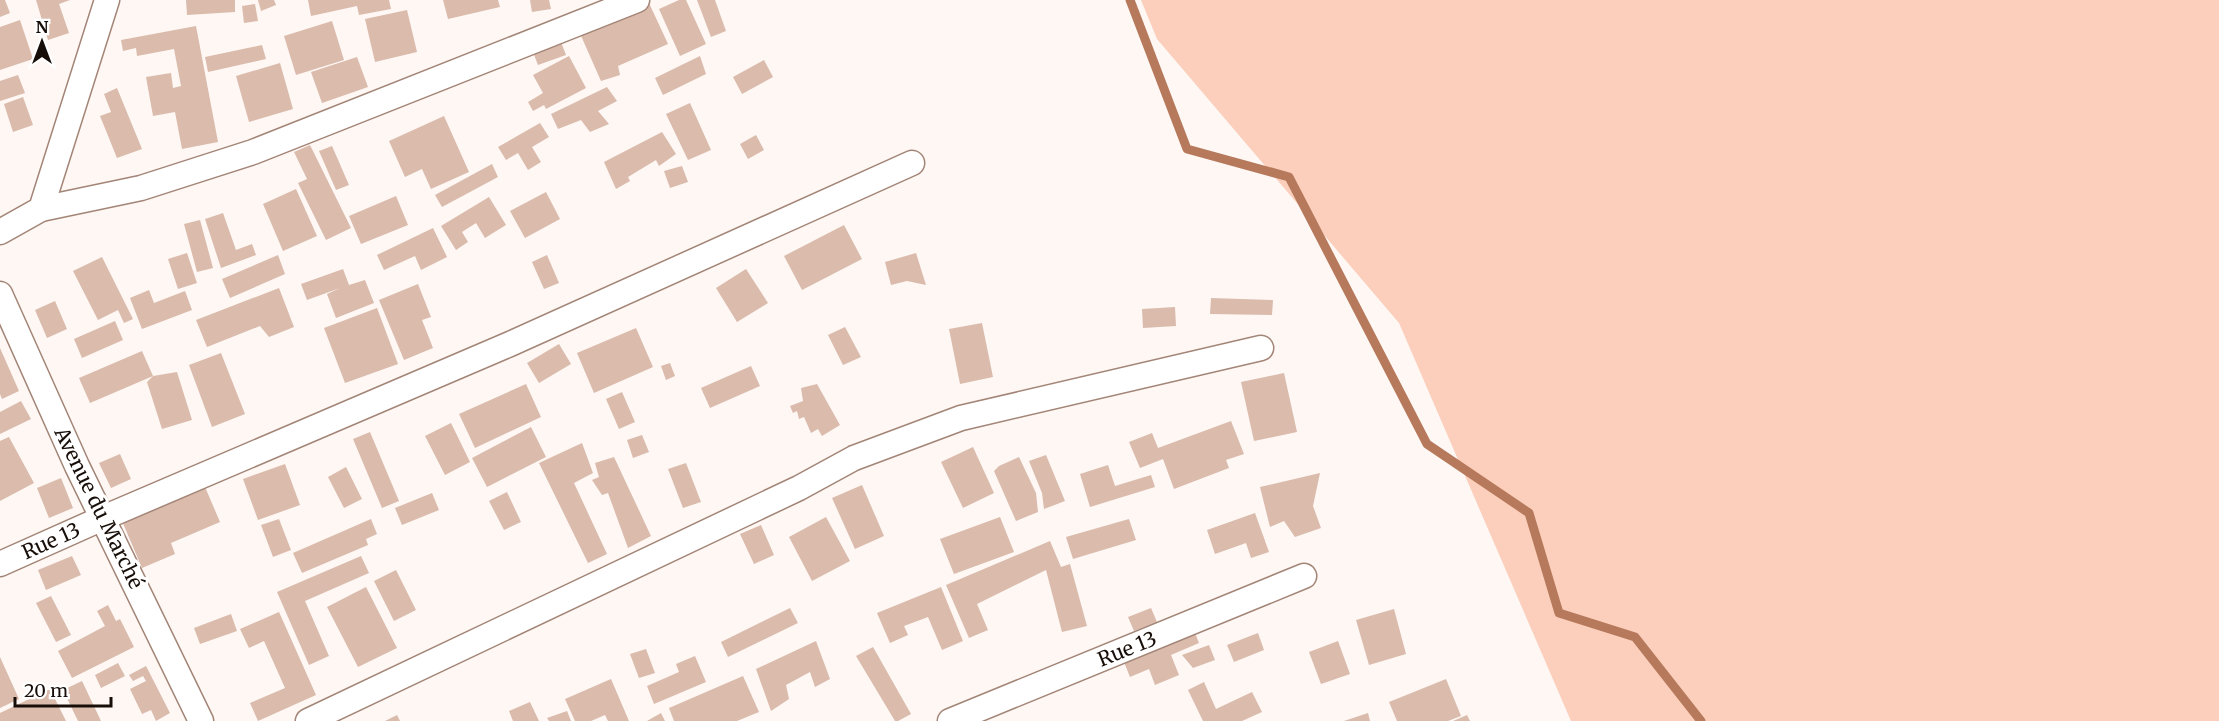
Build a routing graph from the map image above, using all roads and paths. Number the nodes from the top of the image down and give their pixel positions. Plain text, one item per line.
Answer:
1 (107, 0) edge
2 (637, 0) edge
3 (912, 163) dead end
4 (40, 209) junction
5 (0, 232) edge
6 (0, 294) edge
7 (1261, 348) dead end
8 (103, 518) junction
9 (0, 564) edge
10 (1304, 576) dead end
11 (201, 721) edge
12 (308, 721) edge
13 (950, 721) edge

1 - 4 street
2 - 4 street
3 - 8 street, Rue 13
4 - 5 street
6 - 8 street, Avenue du Marché
7 - 12 street
8 - 9 street, Rue 13
8 - 11 street, Avenue du Marché
10 - 13 street, Rue 13

